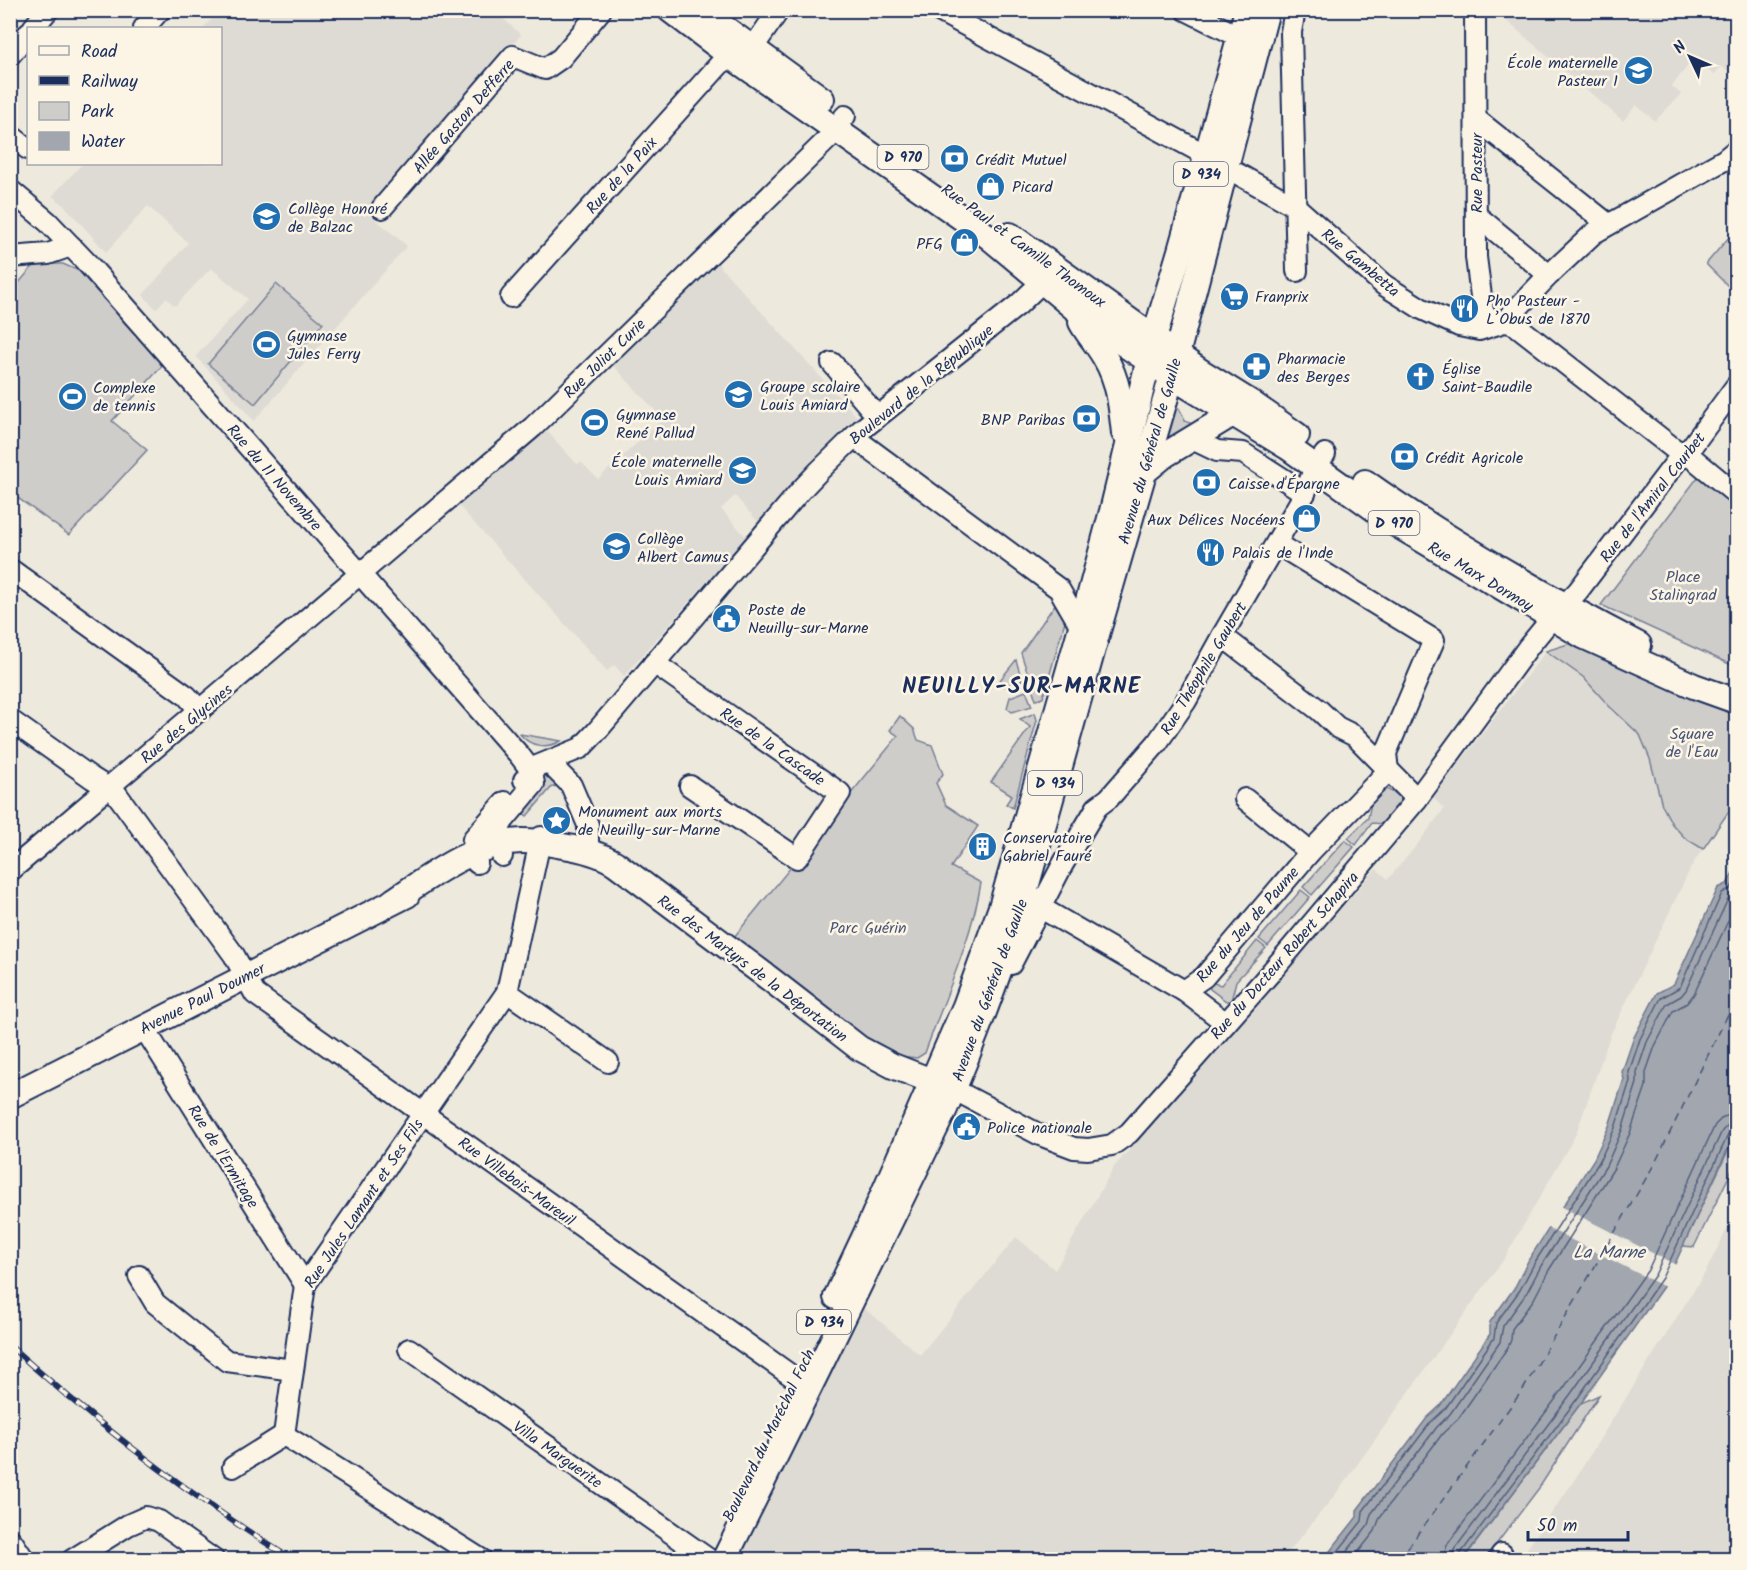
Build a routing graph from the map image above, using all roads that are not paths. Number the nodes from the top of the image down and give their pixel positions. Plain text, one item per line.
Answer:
1 (48, 10) edge
2 (160, 10) edge
3 (601, 10) edge
4 (670, 10) edge
5 (700, 10) edge
6 (779, 10) edge
7 (938, 10) edge
8 (1186, 10) edge
9 (1295, 10) edge
10 (1475, 10) edge
11 (1258, 14) edge
12 (34, 27) edge
13 (145, 27) edge
14 (1291, 32) junction
15 (27, 35) edge
16 (1240, 37) junction
17 (741, 51) junction
18 (10, 55) edge
19 (1476, 118) junction
20 (841, 122) junction
21 (10, 135) edge
22 (27, 148) edge
23 (1737, 150) edge
24 (1206, 155) junction
25 (1226, 170) junction
26 (10, 190) edge
27 (1295, 206) junction
28 (382, 208) dead end
29 (1476, 215) junction
30 (1608, 224) junction
31 (71, 246) junction
32 (10, 257) edge
33 (1297, 271) dead end
34 (1549, 275) junction
35 (1043, 281) junction
36 (511, 297) dead end
37 (1072, 307) junction
38 (1504, 322) junction
39 (1151, 349) junction
40 (831, 363) dead end
41 (1174, 365) junction
42 (1737, 386) edge
43 (877, 416) junction
44 (1239, 416) junction
45 (1293, 433) joint
46 (855, 436) junction
47 (1192, 439) junction
48 (1127, 447) junction
49 (1684, 454) junction
50 (1320, 460) junction
51 (1143, 473) junction
52 (1305, 493) junction
53 (1737, 494) edge
54 (1276, 544) junction
55 (10, 568) edge
56 (361, 575) junction
57 (1092, 587) junction
58 (1059, 589) junction
59 (1558, 612) junction
60 (1081, 627) junction
61 (1222, 636) junction
62 (654, 663) junction
63 (1737, 699) edge
64 (200, 711) junction
65 (10, 720) edge
66 (540, 767) junction
67 (1388, 771) junction
68 (690, 786) dead end
69 (108, 787) junction
70 (1417, 799) junction
71 (1245, 800) dead end
72 (539, 844) junction
73 (501, 850) junction
74 (588, 851) junction
75 (1310, 852) junction
76 (475, 858) junction
77 (10, 871) edge
78 (1024, 893) junction
79 (245, 976) junction
80 (1184, 991) junction
81 (507, 992) junction
82 (1226, 1023) junction
83 (144, 1028) junction
84 (608, 1062) dead end
85 (938, 1084) junction
86 (10, 1096) edge
87 (423, 1114) junction
88 (139, 1276) dead end
89 (305, 1285) junction
90 (409, 1349) dead end
91 (293, 1370) junction
92 (796, 1379) junction
93 (284, 1436) junction
94 (233, 1467) dead end
95 (10, 1542) edge
96 (712, 1559) edge
97 (22, 1560) edge
98 (72, 1560) edge
99 (214, 1560) edge
100 (482, 1560) edge

1 - 12 street
2 - 13 street
3 - 28 street, Allée Gaston Defferre
4 - 17 main road, Rue Paul et Camille Thomoux / D 970
5 - 17 main road, Rue Paul et Camille Thomoux / D 970
6 - 17 street, Rue de la Paix
7 - 24 street
8 - 16 street
9 - 14 street
10 - 19 street, Rue Pasteur
11 - 14 street
11 - 16 main road, Avenue du Général de Gaulle / D 934
11 - 25 main road, Avenue du Général de Gaulle / D 934
14 - 27 street
15 - 18 street
16 - 24 main road, Avenue du Général de Gaulle / D 934
17 - 20 main road, Rue Paul et Camille Thomoux / D 970
17 - 36 street, Rue de la Paix
19 - 29 street, Rue Pasteur
19 - 30 street
20 - 35 main road, Rue Paul et Camille Thomoux / D 970
20 - 39 main road, Rue Paul et Camille Thomoux / D 970
20 - 56 street, Rue Joliot Curie
21 - 22 street
23 - 30 street
24 - 39 main road, Avenue du Général de Gaulle / D 934
25 - 27 street, Rue Gambetta
25 - 41 main road, Avenue du Général de Gaulle / D 934
26 - 31 street, Rue du 11 Novembre
27 - 33 street
27 - 38 street, Rue Gambetta
29 - 34 street
29 - 38 street, Rue Pasteur
30 - 34 street
31 - 32 street
31 - 56 street, Rue du 11 Novembre
34 - 38 street
35 - 37 main road, Rue Paul et Camille Thomoux / D 970
35 - 43 street, Boulevard de la République
37 - 39 main road, Rue Paul et Camille Thomoux / D 970
37 - 48 main road
38 - 49 street
39 - 41 main road, Rue Paul et Camille Thomoux / D 970
39 - 48 main road, Avenue du Général de Gaulle / D 934
40 - 43 street
41 - 44 main road, Rue Paul et Camille Thomoux / D 970
41 - 45 main road, Rue Paul et Camille Thomoux / D 970
41 - 51 main road, Avenue du Général de Gaulle / D 934
42 - 49 street, Rue de l'Amiral Courbet
43 - 46 street, Boulevard de la République
44 - 47 main road
44 - 50 main road, Rue Marx Dormoy / D 970
45 - 50 main road, Rue Marx Dormoy / D 970
46 - 58 street
46 - 62 street, Boulevard de la République
47 - 51 main road
47 - 52 street
48 - 57 main road, Avenue du Général de Gaulle / D 934
49 - 53 street
49 - 59 street, Rue de l'Amiral Courbet
50 - 52 street, Rue Théophile Gaubert
50 - 59 main road, Rue Marx Dormoy / D 970
51 - 78 main road, Avenue du Général de Gaulle / D 934
52 - 54 street, Rue Théophile Gaubert
54 - 61 street, Rue Théophile Gaubert
54 - 67 street
55 - 64 street
56 - 64 street, Rue des Glycines
56 - 66 street, Rue du 11 Novembre
57 - 58 street
57 - 60 main road, Avenue du Général de Gaulle / D 934
58 - 60 street
59 - 63 main road, Rue Marx Dormoy / D 970
59 - 70 street, Rue du Docteur Robert Schapira
60 - 78 main road, Avenue du Général de Gaulle / D 934
61 - 67 street
61 - 78 street, Rue Théophile Gaubert
62 - 66 street, Boulevard de la République
62 - 68 street, Rue de la Cascade
64 - 69 street, Rue des Glycines
65 - 69 street, Rue Villebois-Mareuil
66 - 73 street
66 - 74 street, Rue du 11 Novembre
66 - 76 street
67 - 70 street
67 - 75 street, Rue du Jeu de Paume
69 - 77 street, Rue des Glycines
69 - 79 street, Rue Villebois-Mareuil
70 - 82 street, Rue du Docteur Robert Schapira
71 - 75 street
72 - 73 main road, Avenue Paul Doumer
72 - 74 main road, Rue des Martyrs de la Déportation
72 - 81 street, Rue Jules Lamant et Ses Fils
73 - 76 main road, Avenue Paul Doumer
74 - 85 main road, Rue des Martyrs de la Déportation
75 - 80 street, Rue du Jeu de Paume
76 - 79 main road, Avenue Paul Doumer
78 - 80 street, Rue du Jeu de Paume
78 - 85 main road, Avenue du Général de Gaulle / D 934
78 - 85 main road, Avenue du Général de Gaulle / D 934
79 - 83 main road, Avenue Paul Doumer
79 - 87 street, Rue Villebois-Mareuil
80 - 82 street
81 - 84 street
81 - 87 street, Rue Jules Lamant et Ses Fils
82 - 85 street, Rue du Docteur Robert Schapira
83 - 86 main road, Avenue Paul Doumer
83 - 89 street, Rue de l'Ermitage
85 - 92 main road, Boulevard du Maréchal Foch / D 934
85 - 96 main road, Boulevard du Maréchal Foch / D 934
87 - 89 street, Rue Jules Lamant et Ses Fils
87 - 92 street, Rue Villebois-Mareuil
88 - 91 street
89 - 91 street, Rue Jules Lamant et Ses Fils
90 - 96 street, Villa Marguerite
91 - 93 street, Rue Jules Lamant et Ses Fils
92 - 96 main road, Boulevard du Maréchal Foch / D 934
93 - 94 street
93 - 100 street
95 - 97 main road
98 - 99 street

